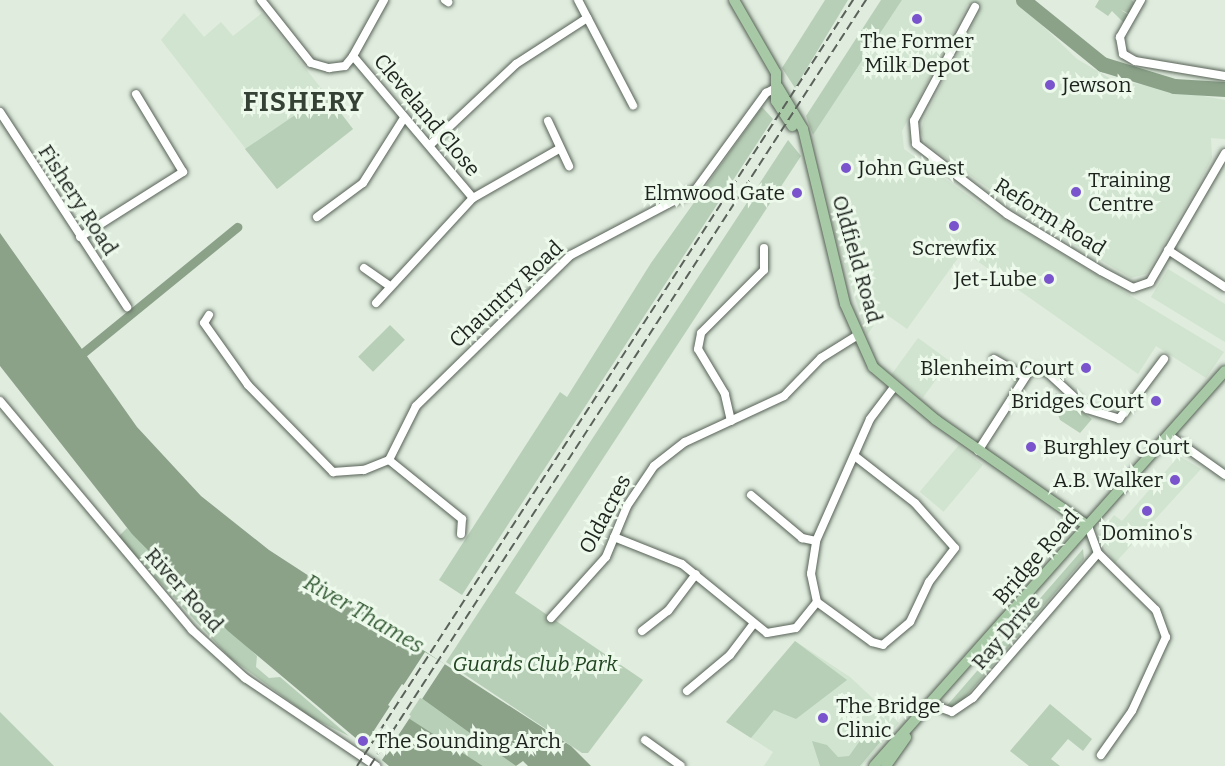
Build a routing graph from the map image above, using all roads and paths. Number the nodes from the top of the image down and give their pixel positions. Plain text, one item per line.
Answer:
1 (262, 0) edge
2 (384, 0) edge
3 (578, 0) edge
4 (734, 0) edge
5 (1141, 0) edge
6 (975, 7) dead end
7 (587, 18) junction
8 (353, 57) junction
9 (1225, 76) edge
10 (778, 87) junction
11 (136, 94) dead end
12 (633, 105) dead end
13 (0, 112) edge
14 (404, 118) junction
15 (548, 121) dead end
16 (430, 145) junction
17 (559, 149) junction
18 (1225, 153) edge
19 (569, 166) dead end
20 (473, 198) junction
21 (317, 218) dead end
22 (80, 237) junction
23 (764, 248) dead end
24 (1168, 250) junction
25 (364, 268) dead end
26 (388, 285) junction
27 (1225, 287) edge
28 (376, 303) dead end
29 (127, 307) dead end
30 (208, 315) dead end
31 (858, 335) junction
32 (994, 359) dead end
33 (1164, 360) dead end
34 (1225, 371) edge
35 (1022, 375) junction
36 (893, 388) junction
37 (0, 400) edge
38 (731, 421) junction
39 (1170, 436) junction
40 (978, 451) junction
41 (856, 457) junction
42 (389, 460) junction
43 (1225, 475) edge
44 (751, 495) dead end
45 (1088, 526) junction
46 (461, 534) dead end
47 (614, 537) junction
48 (816, 541) junction
49 (1098, 553) junction
50 (696, 574) junction
51 (817, 602) junction
52 (551, 618) dead end
53 (753, 624) junction
54 (642, 631) dead end
55 (687, 691) dead end
56 (933, 705) junction
57 (908, 734) junction
58 (645, 740) dead end
59 (1101, 755) dead end
60 (376, 766) edge
61 (681, 766) edge
62 (874, 766) edge
63 (886, 766) edge

1 - 8 street
2 - 8 street
3 - 7 street
4 - 10 main road, Oldfield Road
5 - 9 street
6 - 24 street, Reform Road
7 - 12 street
7 - 16 street
8 - 14 street, Cleveland Close
10 - 31 main road, Oldfield Road
10 - 42 street, Chauntry Road
11 - 22 street
13 - 22 street, Fishery Road
14 - 16 street, Cleveland Close
14 - 21 street
15 - 17 street
16 - 20 street, Cleveland Close
17 - 19 street
17 - 20 street, Cleveland Close
18 - 24 street
20 - 26 street, Cleveland Close
22 - 29 street, Fishery Road
23 - 38 street
24 - 27 street
25 - 26 street
26 - 28 street, Cleveland Close
30 - 42 street
31 - 36 main road, Oldfield Road
31 - 38 street, Oldacres
32 - 35 street
33 - 35 street
34 - 39 main road, Bridge Road
35 - 40 street
36 - 40 main road, Oldfield Road
36 - 41 street
37 - 60 street, River Road
38 - 47 street, Oldacres
39 - 43 street
39 - 45 main road, Bridge Road
40 - 45 main road, Oldfield Road
41 - 48 street
41 - 51 street
42 - 46 street
44 - 48 street
45 - 49 street
45 - 56 main road, Bridge Road
47 - 50 street
47 - 52 street, Oldacres
48 - 51 street
49 - 56 street, Ray Drive
49 - 59 street
50 - 53 street
50 - 54 street
51 - 53 street
53 - 55 street
56 - 57 main road, Bridge Road
57 - 62 main road, Bridge Road
57 - 63 main road
58 - 61 street

